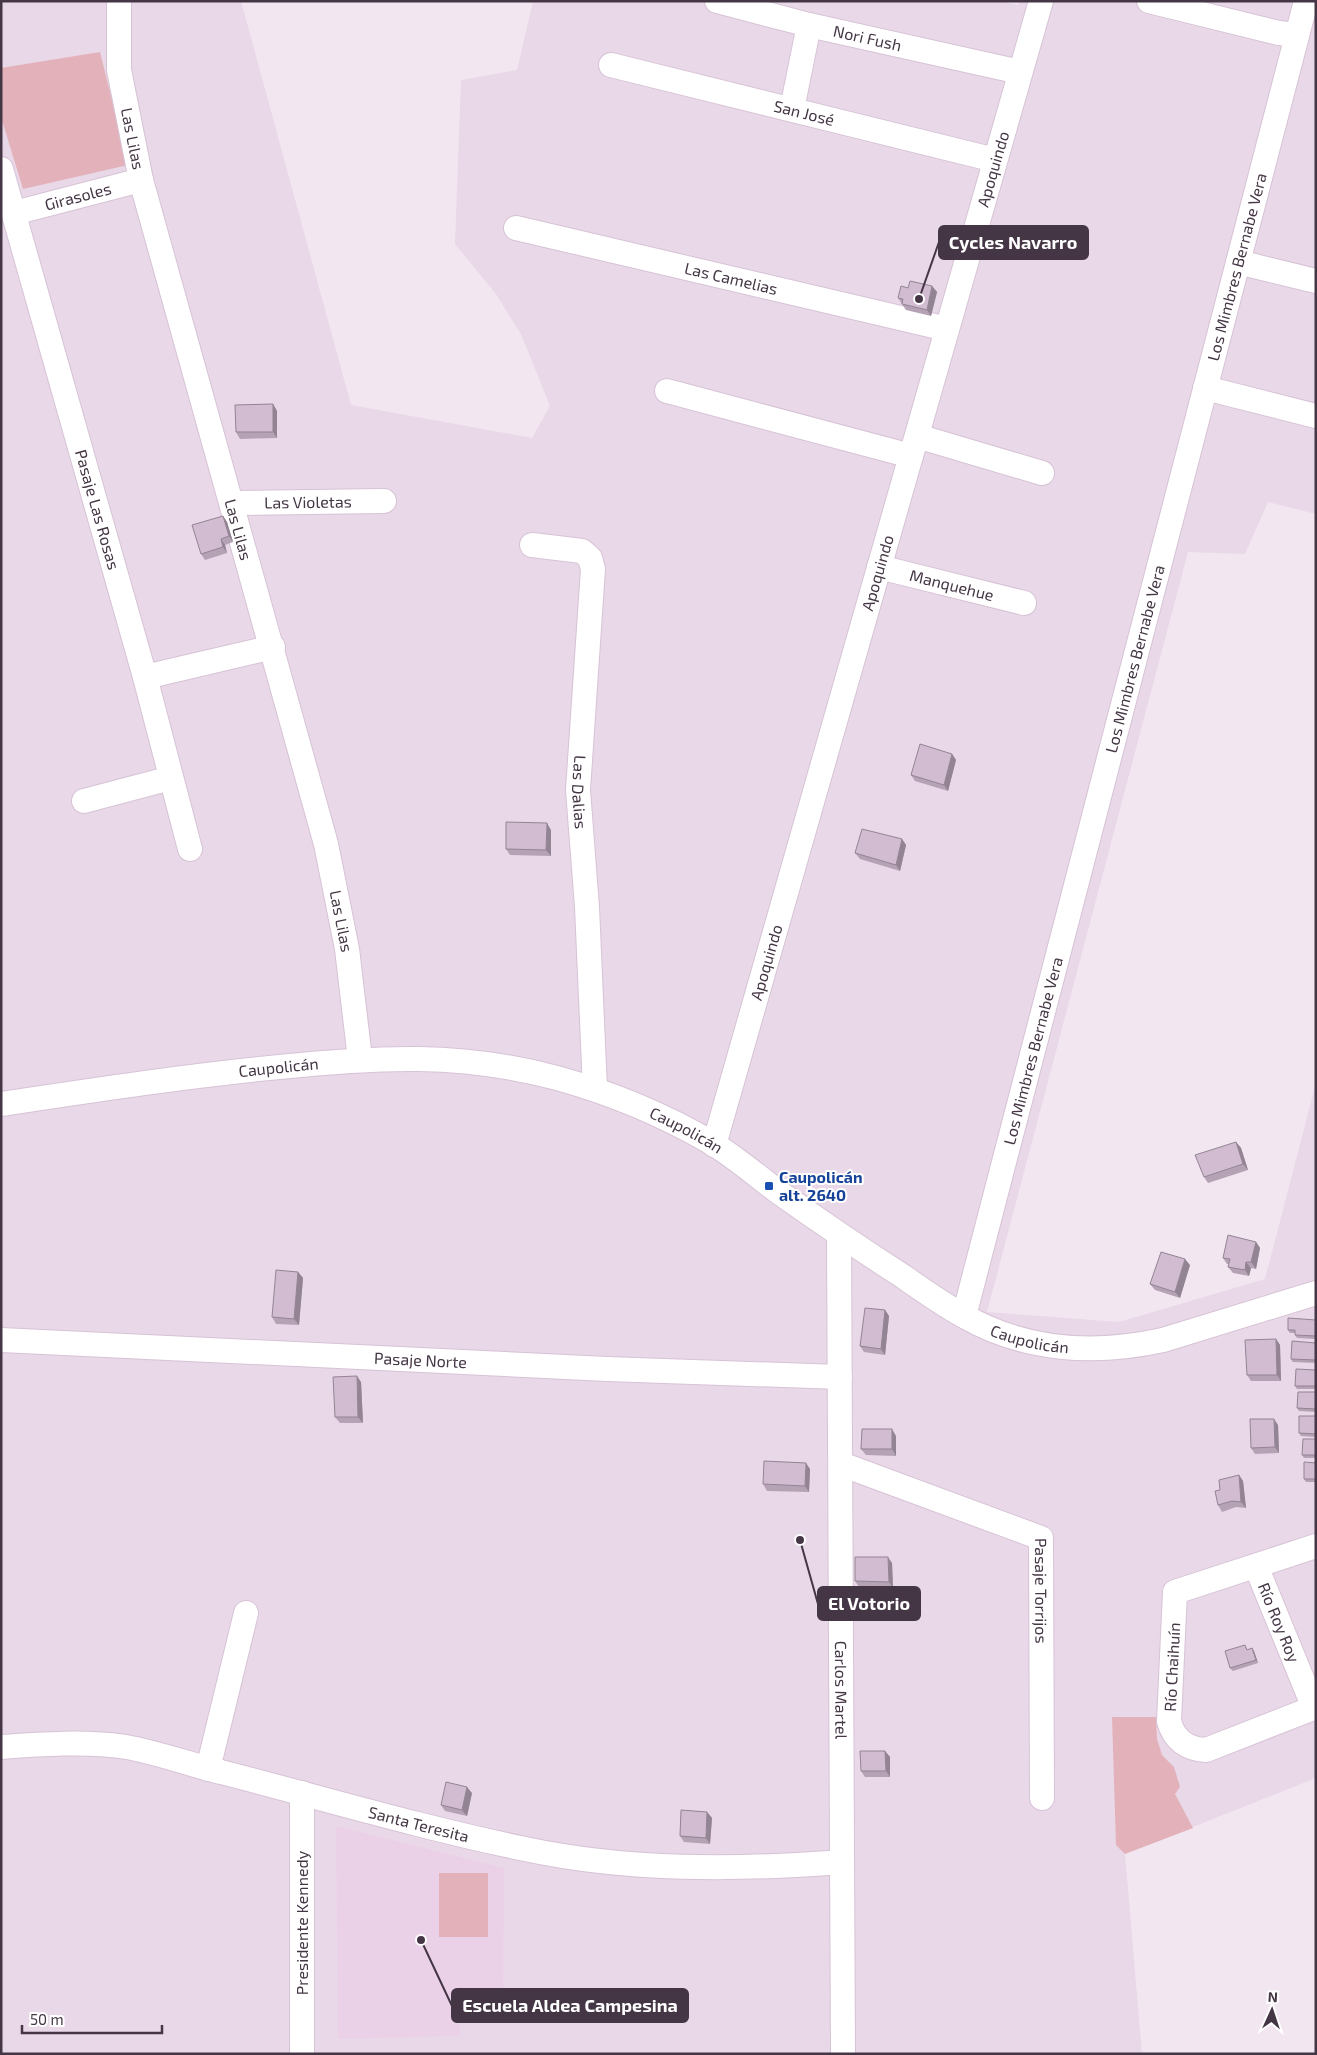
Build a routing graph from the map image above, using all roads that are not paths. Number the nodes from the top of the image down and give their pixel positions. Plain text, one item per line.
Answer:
1 (119, 1) edge
2 (716, 1) edge
3 (1041, 1) edge
4 (1149, 1) edge
5 (1306, 1) edge
6 (809, 25) junction
7 (1297, 35) junction
8 (611, 65) dead end
9 (1020, 72) junction
10 (792, 109) junction
11 (995, 160) junction
12 (1, 169) edge
13 (141, 180) junction
14 (14, 213) junction
15 (516, 228) dead end
16 (1238, 262) junction
17 (1316, 281) edge
18 (947, 329) junction
19 (1205, 388) junction
20 (667, 391) dead end
21 (1316, 416) edge
22 (914, 446) junction
23 (1042, 473) dead end
24 (384, 501) dead end
25 (232, 503) junction
26 (532, 545) dead end
27 (879, 566) junction
28 (1024, 603) dead end
29 (273, 647) junction
30 (145, 677) junction
31 (171, 778) junction
32 (84, 801) dead end
33 (190, 849) dead end
34 (360, 1059) junction
35 (595, 1089) junction
36 (1, 1104) edge
37 (714, 1144) junction
38 (840, 1236) junction
39 (1316, 1294) edge
40 (964, 1316) junction
41 (1, 1340) edge
42 (840, 1377) junction
43 (841, 1464) junction
44 (1316, 1546) edge
45 (1256, 1566) junction
46 (246, 1613) dead end
47 (1315, 1707) edge
48 (1, 1747) edge
49 (208, 1769) junction
50 (302, 1793) junction
51 (1042, 1798) dead end
52 (842, 1862) junction
53 (302, 2054) edge
54 (843, 2054) edge

1 - 13 street, Las Lilas
2 - 6 street, Nori Fush
3 - 9 street, Apoquindo
4 - 7 street
5 - 7 street, Los Mimbres Bernabe Vera
6 - 9 street, Nori Fush
6 - 10 street
7 - 16 street, Los Mimbres Bernabe Vera
8 - 10 street, San José
9 - 11 street, Apoquindo
10 - 11 street, San José
11 - 18 street, Apoquindo
12 - 14 street, Pasaje Las Rosas
13 - 14 street, Girasoles
13 - 25 street, Las Lilas
14 - 30 street, Pasaje Las Rosas
15 - 18 street, Las Camelias
16 - 17 street
16 - 19 street, Los Mimbres Bernabe Vera
18 - 22 street, Apoquindo
19 - 21 street
19 - 40 street, Los Mimbres Bernabe Vera
20 - 22 street
22 - 23 street
22 - 27 street, Apoquindo
24 - 25 street, Las Violetas
25 - 29 street, Las Lilas
26 - 35 street, Las Dalias
27 - 28 street, Manquehue
27 - 37 street, Apoquindo
29 - 30 street
29 - 34 street, Las Lilas
30 - 31 street, Pasaje Las Rosas
31 - 32 street
31 - 33 street, Pasaje Las Rosas
34 - 35 street, Caupolicán
34 - 36 street, Caupolicán
35 - 37 street, Caupolicán
37 - 38 street, Caupolicán
38 - 40 street, Caupolicán
38 - 42 street, Carlos Martel
39 - 40 street, Caupolicán
41 - 42 street, Pasaje Norte
42 - 43 street, Carlos Martel
43 - 51 street, Pasaje Torrijos
43 - 52 street, Carlos Martel
44 - 45 street, Río Chaihuín
45 - 47 street, Río Roy Roy
45 - 47 street, Río Chaihuín
46 - 49 street
48 - 49 street, Santa Teresita
49 - 50 street, Santa Teresita
50 - 52 street, Santa Teresita
50 - 53 street, Presidente Kennedy
52 - 54 street, Carlos Martel

